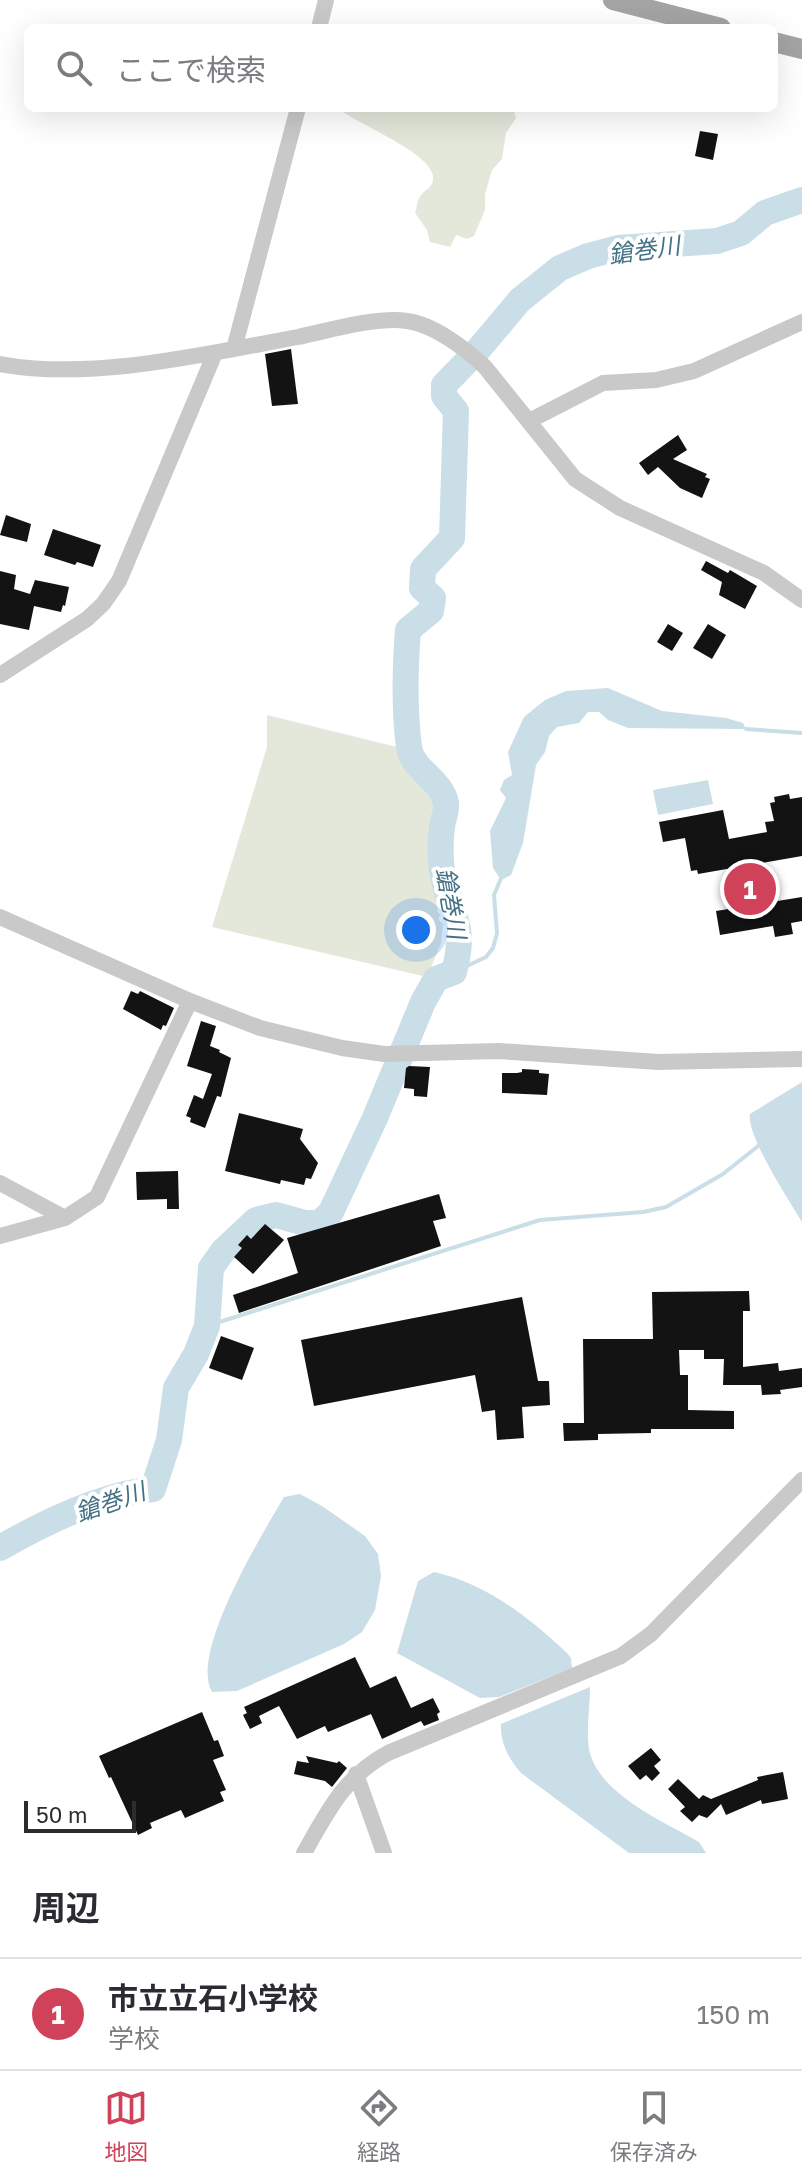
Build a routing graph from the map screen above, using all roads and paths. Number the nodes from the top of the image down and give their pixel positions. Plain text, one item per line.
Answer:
1 (326, 0) edge
2 (613, 0) edge
3 (320, 24) edge
4 (706, 24) edge
5 (778, 43) edge
6 (802, 49) edge
7 (297, 112) edge
8 (802, 322) edge
9 (234, 349) junction
10 (215, 353) junction
11 (0, 364) edge
12 (529, 421) junction
13 (802, 600) edge
14 (0, 675) edge
15 (0, 917) edge
16 (190, 1001) junction
17 (802, 1059) edge
18 (0, 1183) edge
19 (65, 1218) junction
20 (0, 1236) edge
21 (802, 1480) edge
22 (356, 1774) junction
23 (304, 1853) edge
24 (384, 1853) edge

1 - 3 street
2 - 4 main road
5 - 6 main road
7 - 9 street
8 - 12 street
9 - 10 street
9 - 12 street
10 - 11 street
10 - 14 street
12 - 13 street
15 - 16 street
16 - 17 street
16 - 19 street
18 - 19 street
19 - 20 street
21 - 22 street
22 - 23 street
22 - 24 street

